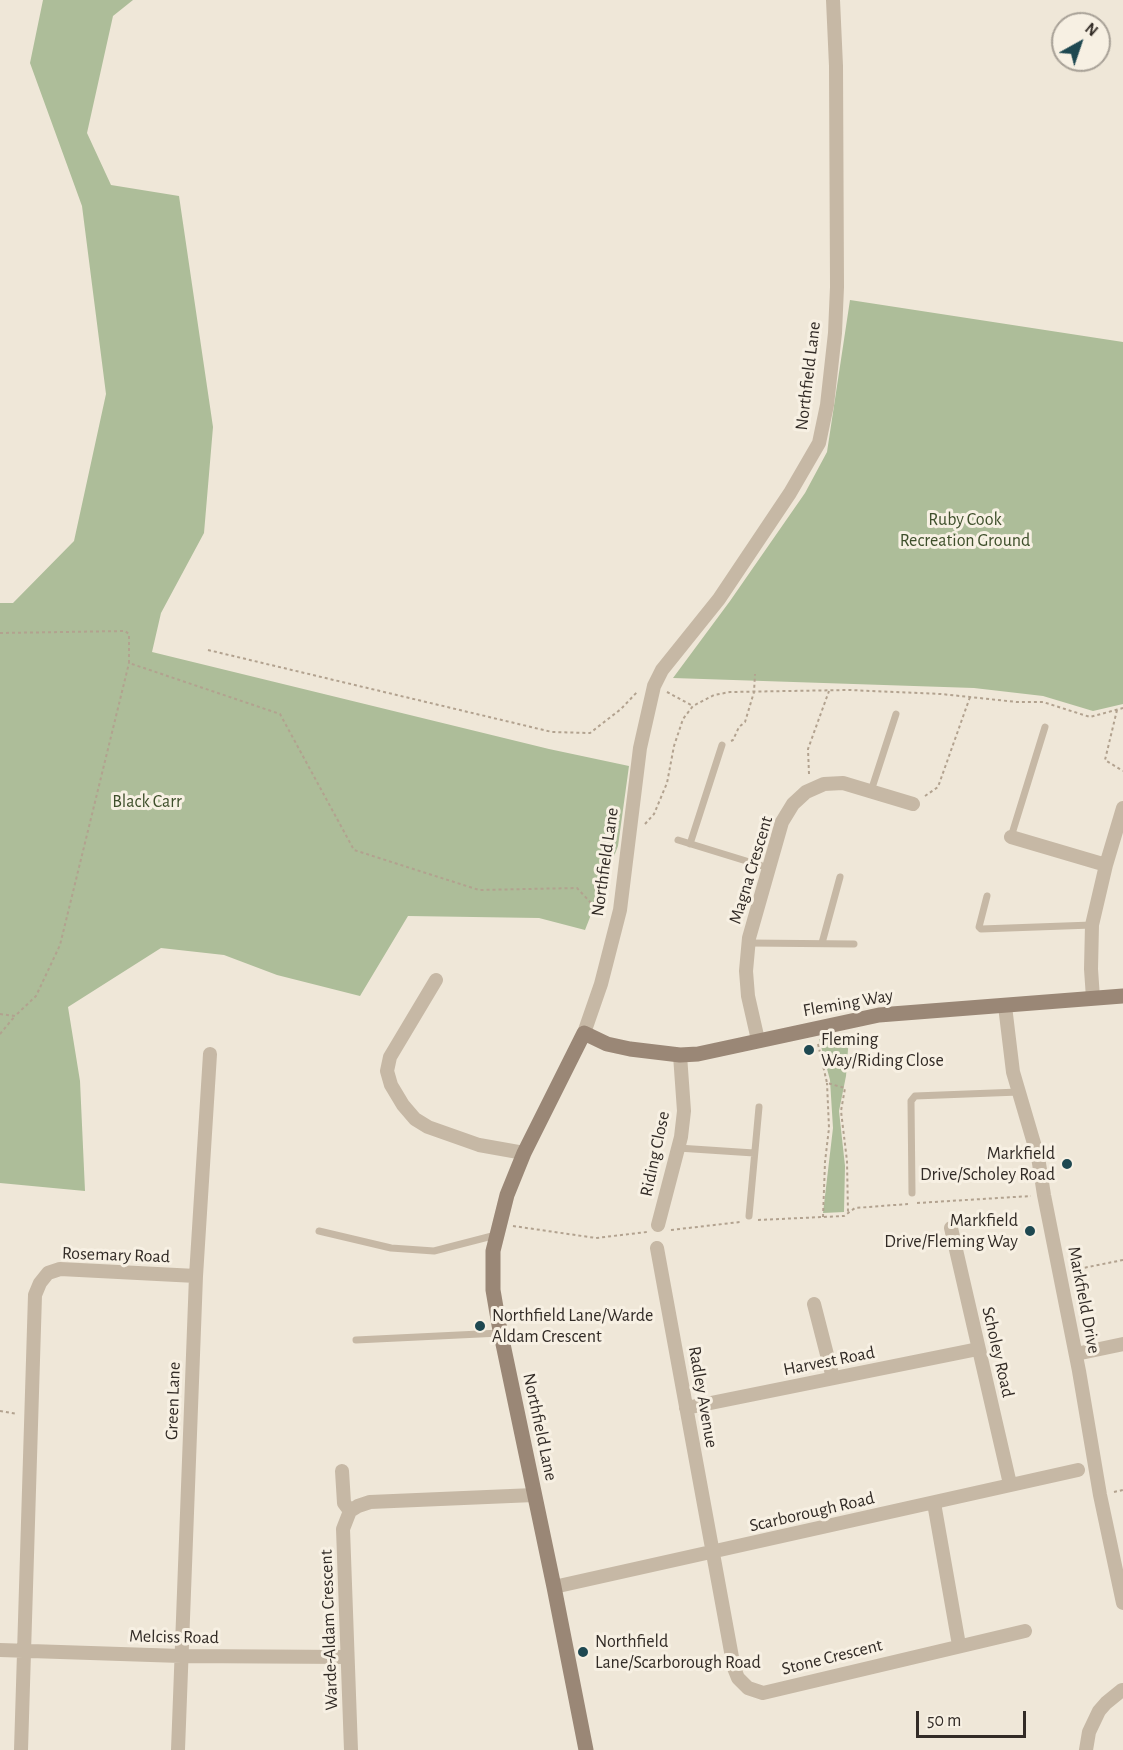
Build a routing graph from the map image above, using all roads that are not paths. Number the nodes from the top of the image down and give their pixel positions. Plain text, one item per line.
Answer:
1 (833, 0) edge
2 (896, 714) dead end
3 (1045, 727) dead end
4 (722, 745) road end
5 (871, 791) junction
6 (913, 804) road end
7 (1123, 808) edge
8 (1011, 837) joint
9 (678, 840) dead end
10 (690, 844) junction
11 (1106, 865) junction
12 (769, 868) junction
13 (840, 877) dead end
14 (987, 896) dead end
15 (1092, 925) junction
16 (749, 943) junction
17 (822, 944) junction
18 (854, 944) dead end
19 (436, 980) dead end
20 (1123, 996) edge
21 (1093, 998) junction
22 (1005, 1006) junction
23 (584, 1033) junction
24 (758, 1040) junction
25 (210, 1054) dead end
26 (680, 1054) junction
27 (1019, 1092) junction
28 (759, 1107) dead end
29 (678, 1148) junction
30 (524, 1153) junction
31 (754, 1153) junction
32 (912, 1193) dead end
33 (749, 1219) road end
34 (951, 1228) dead end
35 (658, 1229) road end
36 (497, 1230) junction
37 (319, 1231) dead end
38 (657, 1248) dead end
39 (196, 1276) junction
40 (814, 1304) dead end
41 (500, 1332) junction
42 (356, 1340) dead end
43 (1123, 1344) edge
44 (978, 1349) junction
45 (1076, 1354) junction
46 (834, 1378) junction
47 (686, 1407) junction
48 (1078, 1470) dead end
49 (342, 1471) dead end
50 (1010, 1484) junction
51 (534, 1495) junction
52 (934, 1503) junction
53 (350, 1511) junction
54 (713, 1552) junction
55 (554, 1587) junction
56 (1123, 1603) edge
57 (1025, 1631) dead end
58 (959, 1645) junction
59 (0, 1650) edge
60 (24, 1651) junction
61 (181, 1656) junction
62 (347, 1657) junction
63 (1122, 1690) edge
64 (21, 1750) edge
65 (178, 1750) edge
66 (351, 1750) edge
67 (585, 1750) edge
68 (1086, 1750) edge

1 - 23 street, Northfield Lane
2 - 5 lane
3 - 8 lane
4 - 10 lane
5 - 6 street
5 - 12 street, Magna Crescent
7 - 11 street
8 - 11 street
9 - 10 lane
10 - 12 lane
11 - 15 street
12 - 16 street, Magna Crescent
13 - 17 lane
14 - 15 lane
15 - 21 street
16 - 17 lane
16 - 24 street, Magna Crescent
17 - 18 lane
19 - 30 street
20 - 21 street, Fleming Way
21 - 22 street, Fleming Way
22 - 24 street, Fleming Way
22 - 27 street, Markfield Drive
23 - 26 street, Fleming Way
23 - 30 street, Northfield Lane
24 - 26 street, Fleming Way
25 - 39 street, Green Lane
26 - 29 street, Riding Close
27 - 32 lane
27 - 45 street, Markfield Drive
28 - 31 lane
29 - 31 lane
29 - 35 street, Riding Close
30 - 36 street, Northfield Lane
31 - 33 lane
34 - 44 street, Scholey Road
36 - 37 lane
36 - 41 street, Northfield Lane
38 - 47 street, Radley Avenue
39 - 60 street, Rosemary Road
39 - 61 street, Green Lane
40 - 46 street
41 - 42 lane
41 - 51 street, Northfield Lane
43 - 45 street
44 - 46 street, Harvest Road
44 - 50 street, Scholey Road
45 - 56 street, Markfield Drive
46 - 47 street, Harvest Road
47 - 54 street, Radley Avenue
48 - 50 street, Scarborough Road
49 - 53 street, Warde-Aldam Crescent
50 - 52 street, Scarborough Road
51 - 53 street
51 - 55 street, Northfield Lane
52 - 54 street, Scarborough Road
52 - 58 street
53 - 62 street, Warde-Aldam Crescent
54 - 55 street, Scarborough Road
54 - 58 street, Stone Crescent
55 - 67 street, Northfield Lane
57 - 58 street, Stone Crescent
59 - 60 street, Melciss Road
60 - 61 street, Melciss Road
60 - 64 street, Rosemary Road
61 - 62 street, Melciss Road
61 - 65 street, Green Lane
62 - 66 street, Warde-Aldam Crescent
63 - 68 street

